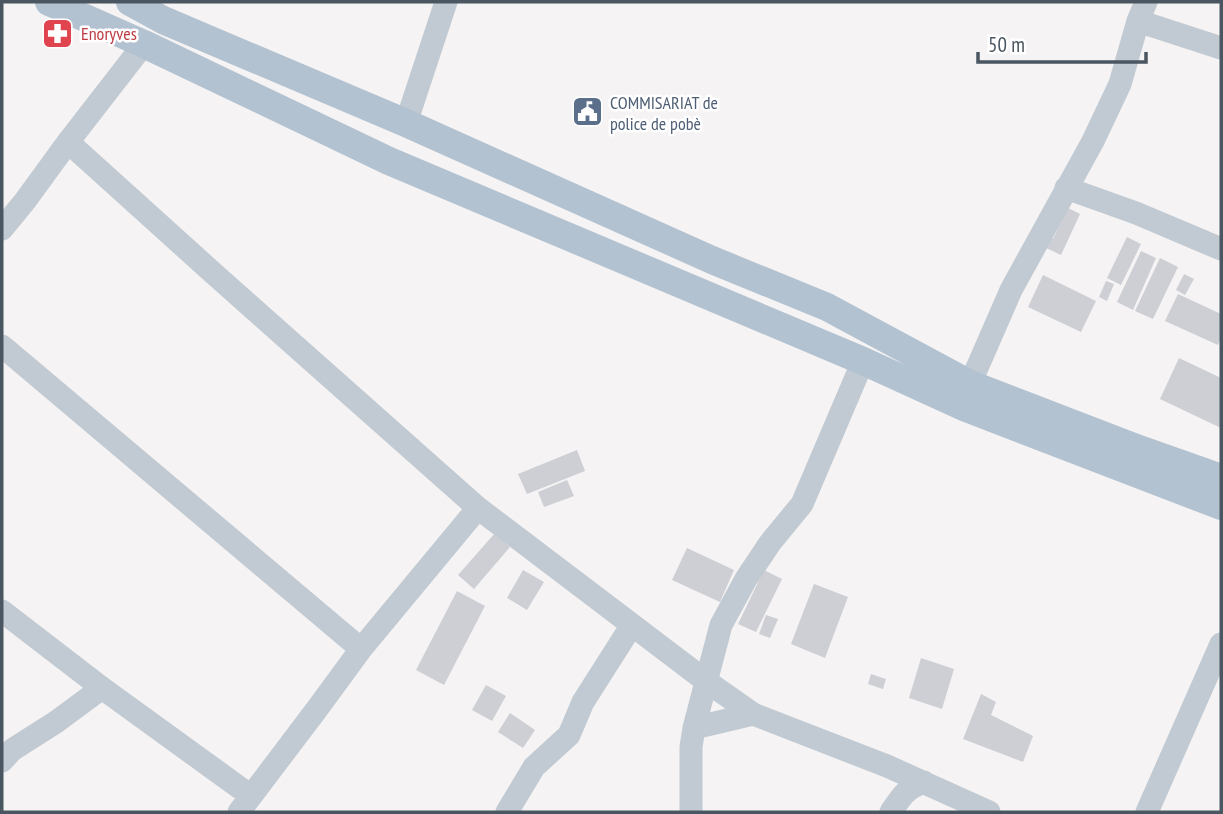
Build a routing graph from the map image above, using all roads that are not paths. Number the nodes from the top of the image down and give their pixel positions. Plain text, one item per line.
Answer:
1 (49, 2) edge
2 (130, 2) edge
3 (446, 2) edge
4 (1142, 11) edge
5 (144, 44) junction
6 (1221, 48) edge
7 (406, 123) junction
8 (68, 142) junction
9 (1066, 188) junction
10 (2, 229) edge
11 (1221, 250) edge
12 (2, 346) edge
13 (863, 361) junction
14 (970, 384) junction
15 (1221, 478) edge
16 (1221, 506) edge
17 (478, 508) junction
18 (2, 611) edge
19 (632, 625) junction
20 (1221, 644) edge
21 (361, 649) junction
22 (706, 681) junction
23 (102, 688) junction
24 (753, 713) junction
25 (694, 728) junction
26 (2, 761) edge
27 (924, 782) junction
28 (245, 804) edge
29 (507, 812) edge
30 (691, 812) edge
31 (891, 812) edge
32 (989, 812) edge
33 (1147, 812) edge

1 - 5 main road
2 - 7 main road
3 - 7 street
4 - 6 street
4 - 9 street
5 - 8 street
5 - 13 main road
7 - 14 main road
8 - 10 street
8 - 17 street
9 - 11 street
9 - 14 street
12 - 21 street
13 - 16 main road
13 - 22 street
14 - 15 main road
17 - 19 street
17 - 21 street
18 - 23 street
19 - 22 street
19 - 29 street
20 - 33 street
21 - 28 street
22 - 24 street
22 - 25 street
23 - 26 street
23 - 28 street
24 - 25 street
24 - 27 street
25 - 30 street
27 - 31 street
27 - 32 street

